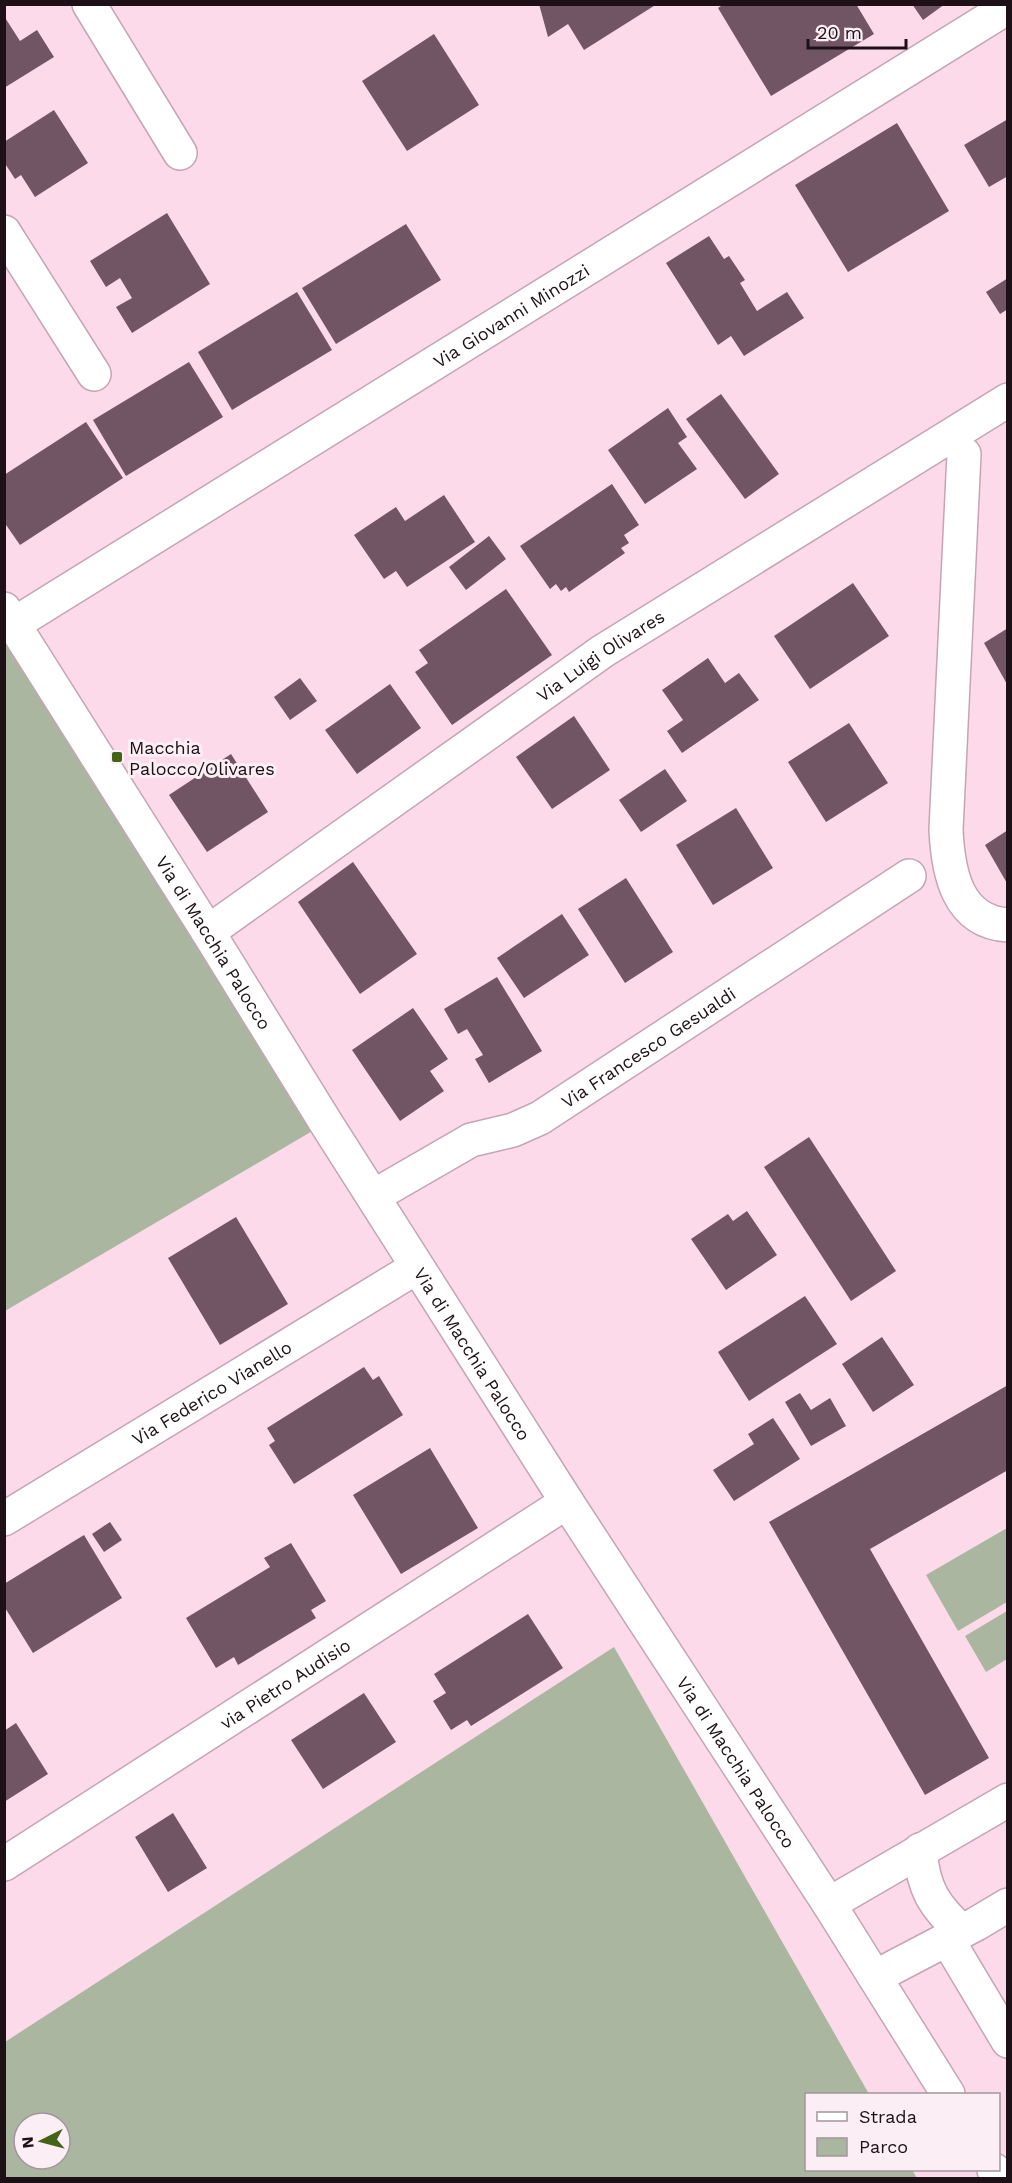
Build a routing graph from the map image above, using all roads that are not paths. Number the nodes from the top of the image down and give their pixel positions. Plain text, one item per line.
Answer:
1 (89, 4) edge
2 (1008, 7) edge
3 (180, 153) dead end
4 (4, 232) edge
5 (94, 374) dead end
6 (1008, 400) edge
7 (964, 454) dead end
8 (9, 617) edge
9 (909, 876) dead end
10 (1008, 926) edge
11 (208, 932) junction
12 (374, 1196) junction
13 (417, 1266) junction
14 (567, 1502) junction
15 (4, 1519) edge
16 (1008, 1800) edge
17 (920, 1850) junction
18 (4, 1864) edge
19 (829, 1904) junction
20 (1008, 1905) edge
21 (955, 1935) junction
22 (875, 1977) junction
23 (1008, 2041) edge
24 (947, 2093) edge

1 - 3 street
2 - 8 street, Via Giovanni Minozzi
4 - 5 street
6 - 11 street, Via Luigi Olivares
7 - 10 street
8 - 11 street, Via di Macchia Palocco
9 - 12 street, Via Francesco Gesualdi
11 - 12 street, Via di Macchia Palocco
12 - 13 street, Via di Macchia Palocco
13 - 14 street, Via di Macchia Palocco
13 - 15 street, Via Federico Vianello
14 - 18 street, via Pietro Audisio
14 - 19 street, Via di Macchia Palocco
16 - 17 street
17 - 19 street
17 - 21 street
19 - 22 street, Via di Macchia Palocco
20 - 21 street
21 - 22 street
21 - 23 street
22 - 24 street, Via di Macchia Palocco

